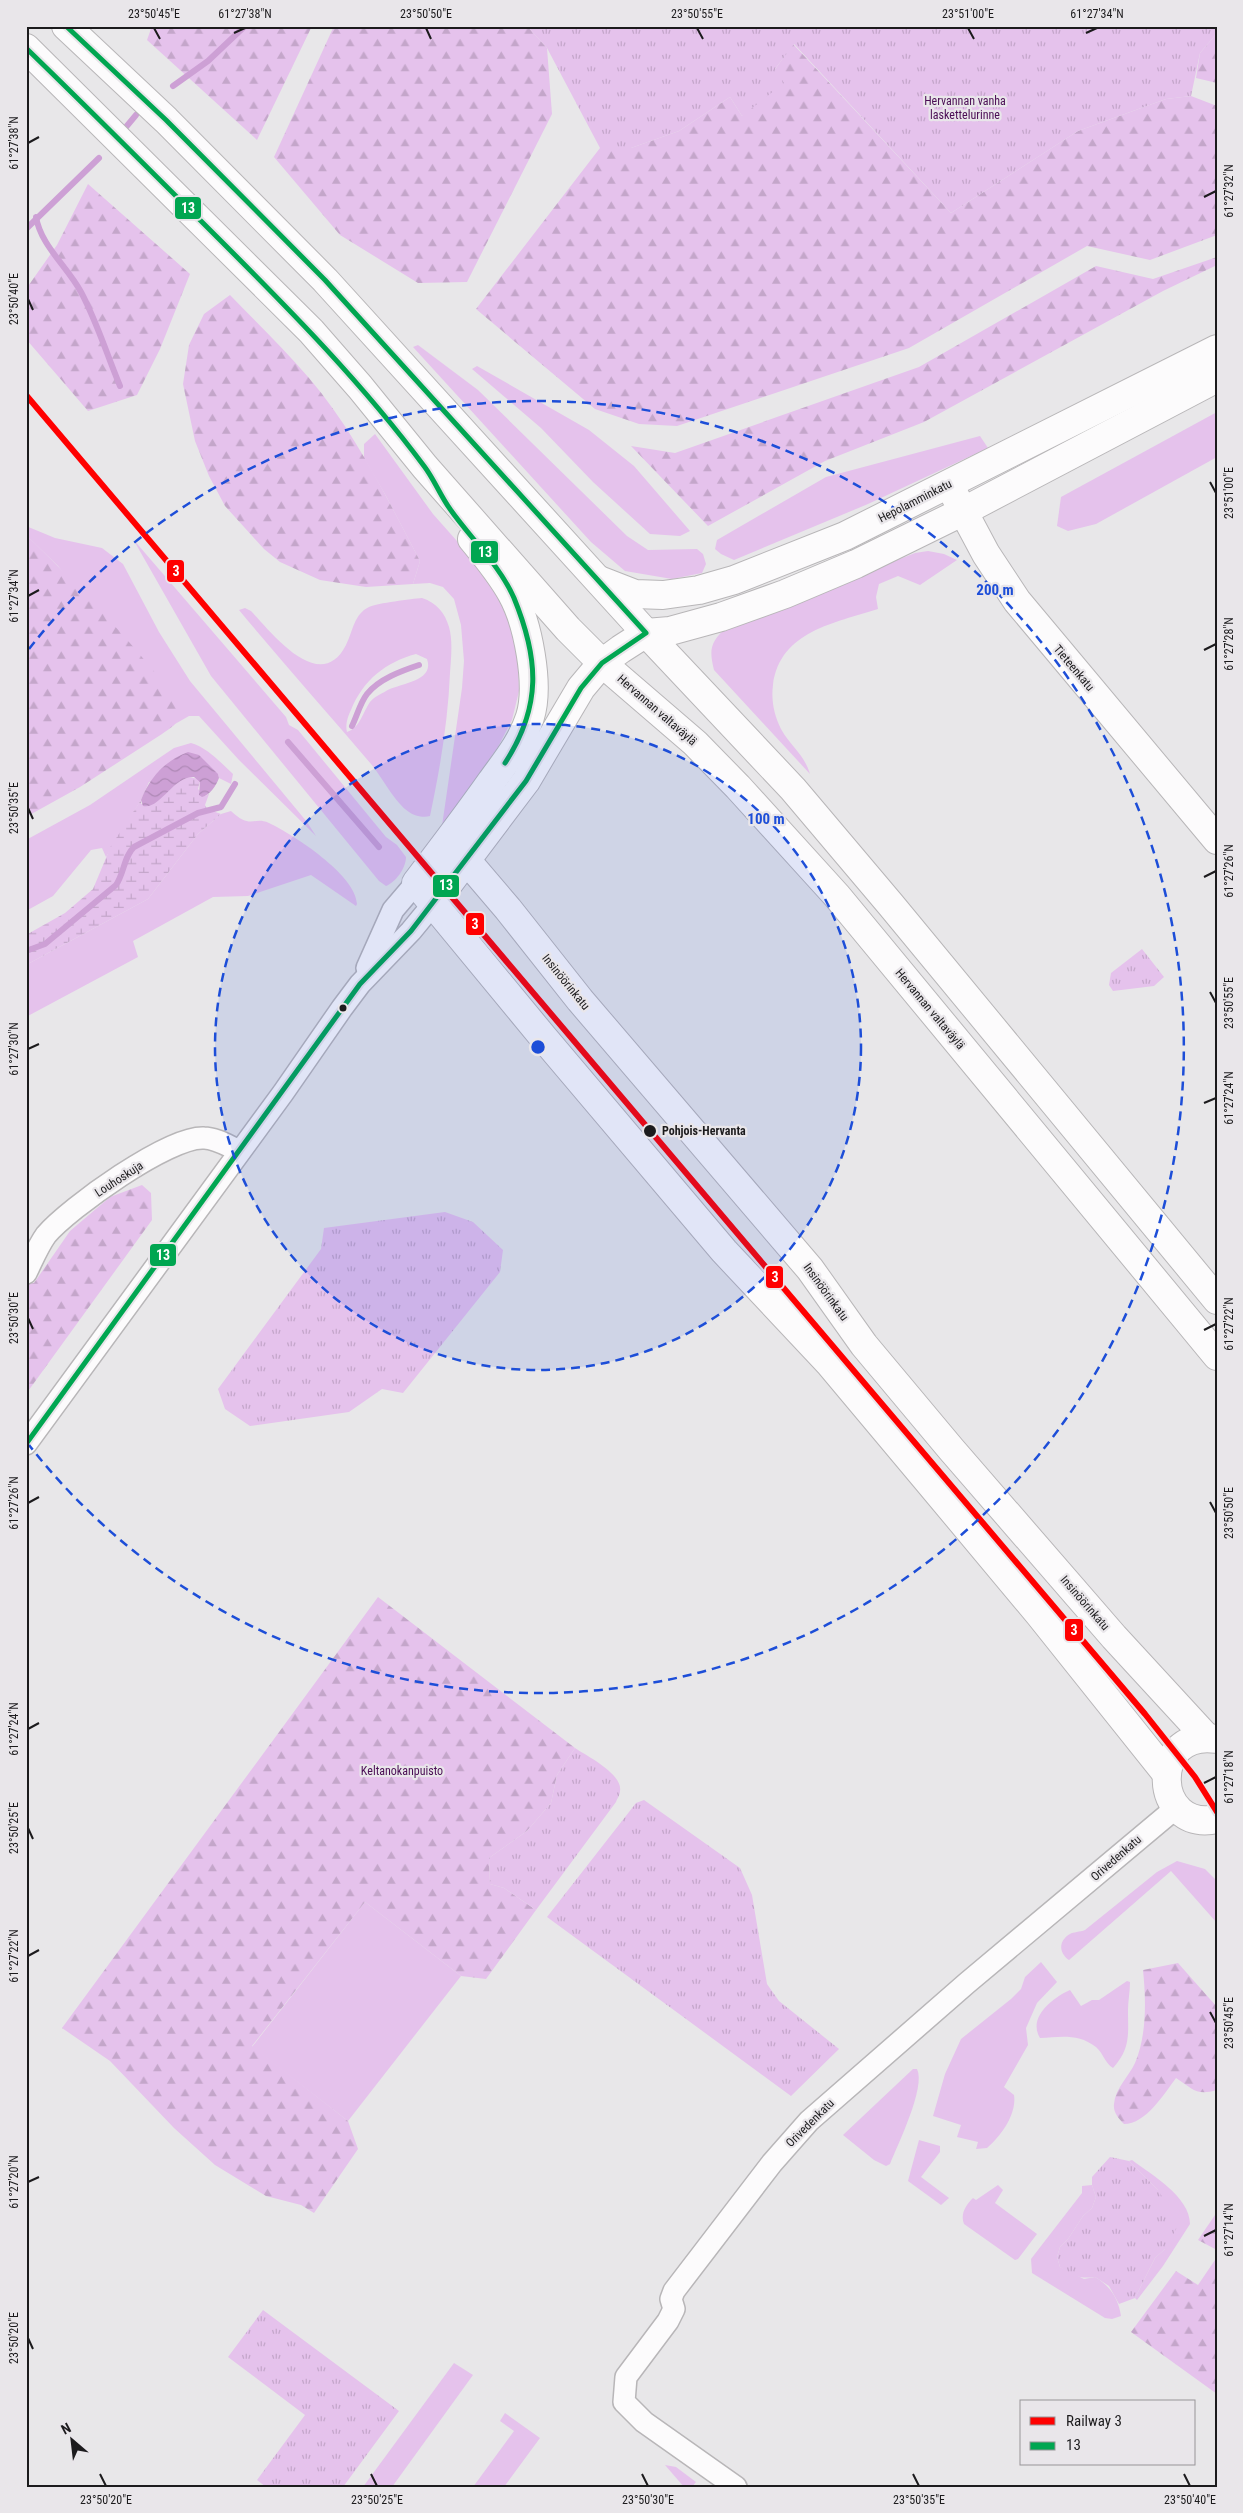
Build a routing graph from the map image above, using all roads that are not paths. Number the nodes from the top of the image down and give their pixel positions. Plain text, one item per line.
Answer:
1 (66, 26) edge
2 (26, 48) edge
3 (1217, 349) edge
4 (1217, 378) edge
5 (425, 467) junction
6 (949, 484) junction
7 (964, 511) junction
8 (599, 580) junction
9 (646, 633) junction
10 (602, 663) junction
11 (1217, 840) edge
12 (458, 850) junction
13 (425, 893) junction
14 (240, 1151) junction
15 (26, 1273) edge
16 (1217, 1300) edge
17 (1217, 1356) edge
18 (26, 1444) edge
19 (1212, 1738) edge
20 (1166, 1773) junction
21 (1176, 1807) junction
22 (1217, 1819) edge
23 (736, 2487) edge

1 - 8 main road
2 - 5 main road, Hervannan valtaväylä
3 - 6 main road, Hepolamminkatu
4 - 7 main road
5 - 10 main road, Hervannan valtaväylä
5 - 12 main road
6 - 7 main road, Tieteenkatu
6 - 8 main road, Hepolamminkatu
7 - 9 main road
7 - 11 main road, Tieteenkatu
8 - 9 main road
9 - 10 main road
9 - 16 main road
10 - 12 main road
10 - 17 main road, Hervannan valtaväylä
12 - 13 main road
12 - 19 main road, Insinöörinkatu
13 - 14 street
13 - 20 main road
14 - 15 street, Louhoskuja
14 - 18 street
19 - 20 main road
20 - 21 main road
21 - 22 main road
21 - 23 street, Orivedenkatu

